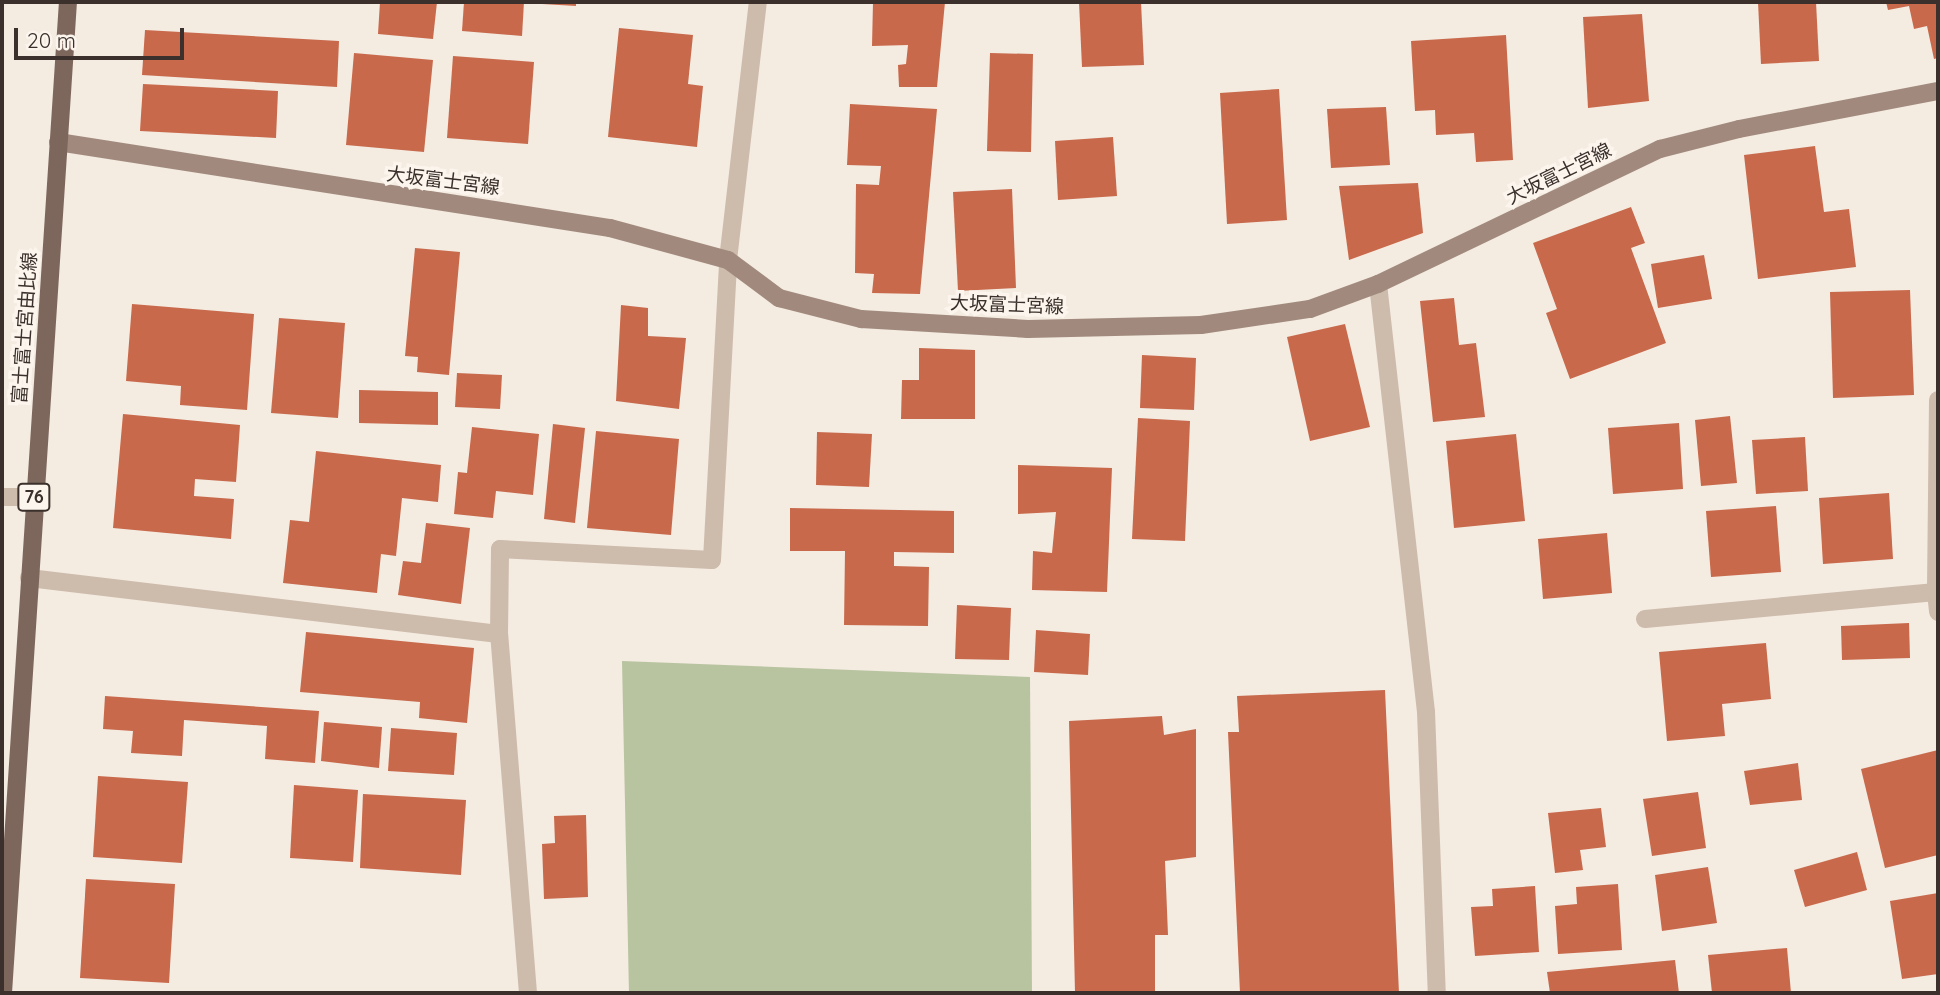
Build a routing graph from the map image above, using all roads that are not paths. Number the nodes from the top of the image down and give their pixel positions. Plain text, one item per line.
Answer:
1 (68, 2) edge
2 (758, 2) edge
3 (1938, 91) edge
4 (58, 142) junction
5 (728, 260) junction
6 (1378, 284) junction
7 (1938, 400) edge
8 (2, 497) edge
9 (34, 497) junction
10 (29, 578) junction
11 (1936, 592) junction
12 (1938, 612) edge
13 (1645, 619) dead end
14 (499, 634) junction
15 (3, 993) edge
16 (528, 993) edge
17 (1437, 993) edge

1 - 4 main road, 富士富士宮由比線 / 76
2 - 5 street
3 - 6 main road, 大坂富士宮線
4 - 5 main road, 大坂富士宮線
4 - 9 main road, 富士富士宮由比線 / 76
5 - 6 main road, 大坂富士宮線
5 - 14 street
6 - 17 street
7 - 11 street
8 - 9 street
9 - 10 main road, 富士富士宮由比線 / 76
10 - 14 street
10 - 15 main road, 富士富士宮由比線 / 76
11 - 12 street
11 - 13 street
14 - 16 street

